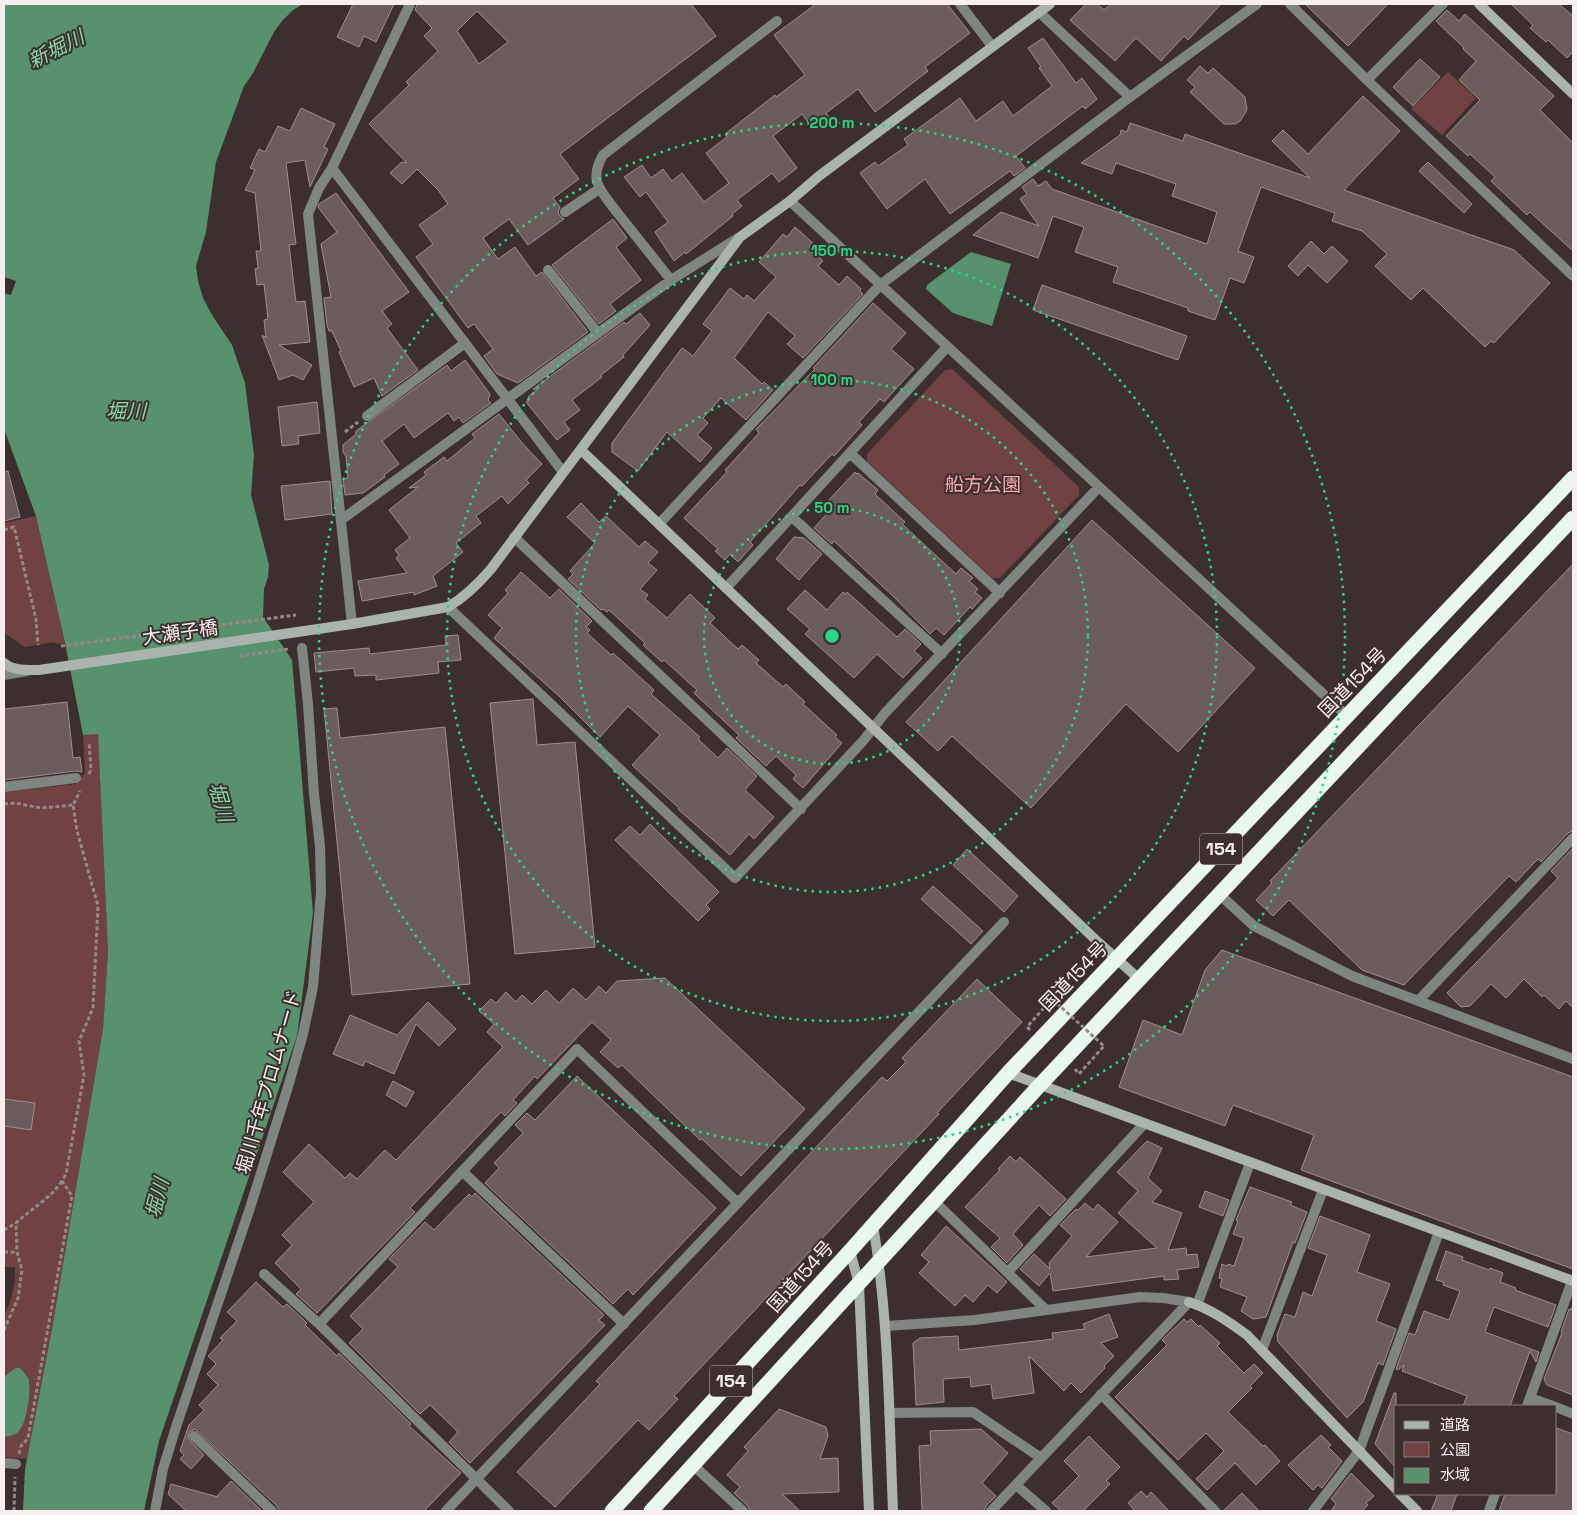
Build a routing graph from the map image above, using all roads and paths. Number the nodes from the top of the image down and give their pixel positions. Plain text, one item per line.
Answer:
1 (410, 4) edge
2 (960, 4) edge
3 (1050, 4) edge
4 (1256, 4) edge
5 (1290, 4) edge
6 (1443, 4) edge
7 (1479, 4) edge
8 (1039, 12) junction
9 (777, 21) dead end
10 (992, 46) junction
11 (1367, 80) junction
12 (1573, 94) edge
13 (1130, 97) junction
14 (332, 168) junction
15 (599, 189) junction
16 (790, 201) junction
17 (565, 212) dead end
18 (740, 238) junction
19 (548, 270) dead end
20 (1573, 276) edge
21 (671, 280) junction
22 (880, 285) junction
23 (598, 333) junction
24 (465, 343) junction
25 (947, 347) junction
26 (508, 399) junction
27 (367, 416) joint
28 (332, 441) junction
29 (580, 450) junction
30 (850, 453) junction
31 (563, 472) junction
32 (1573, 478) edge
33 (1099, 487) junction
34 (792, 516) junction
35 (1573, 518) edge
36 (341, 520) junction
37 (659, 524) junction
38 (4, 530) edge
39 (514, 537) junction
40 (726, 588) junction
41 (1000, 593) junction
42 (448, 607) junction
43 (296, 615) dead end
44 (352, 624) junction
45 (38, 645) dead end
46 (61, 646) dead end
47 (302, 648) dead end
48 (942, 654) junction
49 (4, 663) edge
50 (39, 670) junction
51 (4, 675) edge
52 (1347, 716) junction
53 (873, 728) junction
54 (89, 742) dead end
55 (87, 777) dead end
56 (80, 781) joint
57 (4, 787) edge
58 (4, 804) edge
59 (73, 805) junction
60 (801, 809) junction
61 (1573, 838) edge
62 (1219, 894) junction
63 (1004, 922) dead end
64 (1116, 959) junction
65 (1140, 978) junction
66 (1052, 999) dead end
67 (1418, 1001) junction
68 (1104, 1046) dead end
69 (1573, 1059) edge
70 (1008, 1073) junction
71 (1039, 1086) junction
72 (1144, 1124) junction
73 (1250, 1163) junction
74 (462, 1170) junction
75 (62, 1181) junction
76 (1323, 1190) junction
77 (934, 1201) junction
78 (738, 1203) junction
79 (16, 1223) junction
80 (873, 1225) junction
81 (4, 1230) edge
82 (1439, 1232) junction
83 (850, 1250) junction
84 (4, 1252) edge
85 (17, 1252) junction
86 (879, 1261) junction
87 (1008, 1272) junction
88 (264, 1274) dead end
89 (1573, 1281) edge
90 (859, 1284) junction
91 (1193, 1304) junction
92 (1046, 1310) junction
93 (319, 1324) junction
94 (624, 1324) junction
95 (886, 1326) junction
96 (4, 1330) edge
97 (1262, 1350) junction
98 (1101, 1394) junction
99 (1529, 1402) edge
100 (1544, 1405) edge
101 (1557, 1408) edge
102 (889, 1414) junction
103 (1573, 1414) edge
104 (194, 1436) dead end
105 (1359, 1451) junction
106 (1042, 1458) junction
107 (4, 1463) edge
108 (16, 1464) junction
109 (693, 1465) junction
110 (477, 1479) junction
111 (1016, 1484) junction
112 (1394, 1488) edge
113 (1401, 1495) edge
114 (1495, 1495) edge
115 (14, 1511) edge
116 (155, 1511) edge
117 (272, 1511) edge
118 (446, 1511) edge
119 (510, 1511) edge
120 (612, 1511) edge
121 (651, 1511) edge
122 (743, 1511) edge
123 (869, 1511) edge
124 (894, 1511) edge
125 (991, 1511) edge
126 (1046, 1511) edge
127 (1215, 1511) edge
128 (1313, 1511) edge
129 (1417, 1511) edge
130 (1489, 1511) edge

1 - 14 street
2 - 10 street
3 - 8 street
4 - 13 street
5 - 11 street
6 - 11 street
7 - 12 street
8 - 10 street
8 - 13 street
9 - 15 street
10 - 16 street
11 - 20 street
13 - 22 street
14 - 24 street
14 - 28 street
15 - 17 street
15 - 21 street
16 - 18 street
16 - 22 street
18 - 21 street
18 - 29 street
19 - 23 street
21 - 23 street
22 - 25 street
22 - 37 street
23 - 26 street
24 - 26 street
24 - 27 street
25 - 30 street
25 - 33 street
26 - 31 street
26 - 36 street
27 - 28 path
28 - 36 street
29 - 31 street
29 - 37 street
30 - 34 street
30 - 41 street
31 - 39 street
32 - 52 highway, 国道154号 / 154
33 - 41 street
33 - 52 street
34 - 40 street
34 - 48 street
35 - 62 highway, 154
36 - 44 street
37 - 40 street
38 - 45 path
39 - 42 street
39 - 60 street
40 - 53 street
41 - 48 street
42 - 44 street, 大瀬子橋
42 - 60 street
43 - 46 path
44 - 50 street, 大瀬子橋
47 - 116 street, 堀川千年プロムナード
48 - 53 street
49 - 50 street, 大瀬子橋
50 - 51 street
52 - 64 highway, 国道154号 / 154
53 - 60 street
53 - 64 street
54 - 55 path
56 - 57 street
56 - 59 path
58 - 59 path
59 - 75 path
61 - 67 street
62 - 65 highway, 154
62 - 67 street
63 - 78 street
64 - 65 street
64 - 70 highway, 国道154号 / 154
65 - 71 highway, 154
66 - 68 path, bridge
67 - 69 street
70 - 71 street
70 - 80 highway, 国道154号 / 154
71 - 72 street
71 - 77 highway, 154
72 - 73 street
72 - 87 street
73 - 76 street
73 - 91 street
74 - 78 street
74 - 93 street
74 - 94 street
75 - 79 path
75 - 108 path
76 - 82 street
76 - 97 street
77 - 86 highway, 154
77 - 87 street
78 - 94 street
79 - 81 path
79 - 85 path
80 - 83 highway, 国道154号 / 154
80 - 86 street
82 - 89 street
82 - 105 street
83 - 90 street
83 - 120 highway, 国道154号 / 154
84 - 85 path
85 - 96 path
86 - 90 highway, 154
86 - 95 street
87 - 92 street
88 - 93 street
89 - 99 street
90 - 109 highway, 154
90 - 123 street
91 - 92 street
91 - 97 street
91 - 98 street
92 - 95 street
93 - 110 street
94 - 110 street
95 - 102 street
97 - 105 street
98 - 106 street
98 - 127 street
99 - 100 street
101 - 103 street
102 - 106 street
102 - 124 street
104 - 117 street
105 - 112 street
105 - 128 street
106 - 111 street
107 - 108 street
108 - 115 path
109 - 121 highway, 154
109 - 122 street
110 - 118 street
110 - 119 street
111 - 125 street
111 - 126 street
113 - 129 street
114 - 130 street

